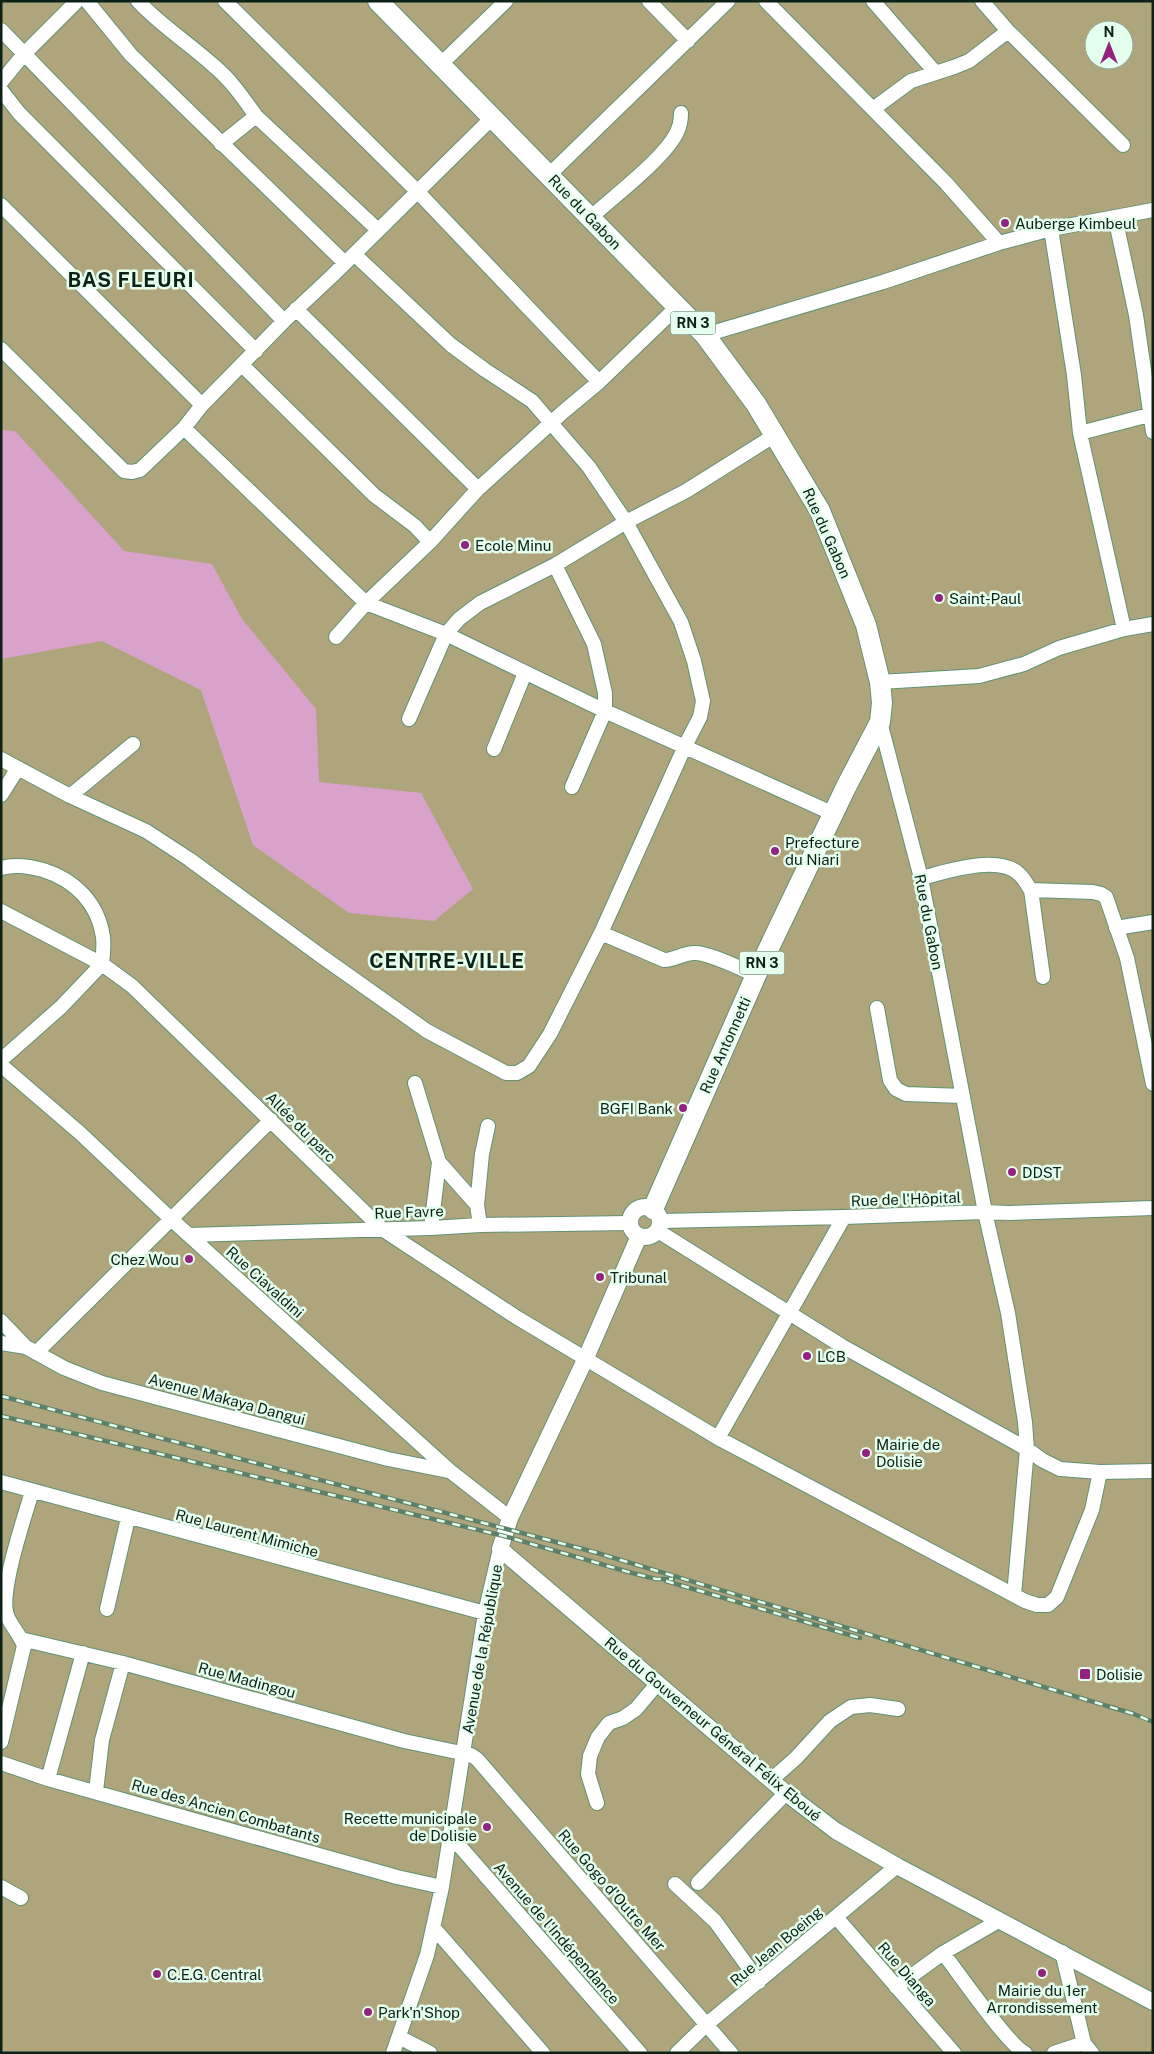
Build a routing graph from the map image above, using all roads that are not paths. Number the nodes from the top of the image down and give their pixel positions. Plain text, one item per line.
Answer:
1 (77, 1) edge
2 (86, 1) edge
3 (138, 1) edge
4 (225, 1) edge
5 (378, 1) edge
6 (506, 1) edge
7 (649, 1) edge
8 (728, 1) edge
9 (766, 1) edge
10 (873, 1) edge
11 (982, 1) edge
12 (1, 30) edge
13 (1008, 31) junction
14 (688, 41) junction
15 (24, 54) junction
16 (440, 64) junction
17 (935, 72) junction
18 (1, 82) edge
19 (1, 90) edge
20 (873, 109) junction
21 (681, 113) dead end
22 (256, 116) junction
23 (492, 118) junction
24 (221, 144) junction
25 (1123, 145) dead end
26 (549, 175) junction
27 (417, 191) junction
28 (1, 205) edge
29 (1153, 210) edge
30 (1116, 217) junction
31 (590, 218) junction
32 (1051, 229) junction
33 (378, 230) junction
34 (999, 243) junction
35 (350, 258) junction
36 (677, 306) junction
37 (296, 309) junction
38 (284, 321) junction
39 (705, 335) junction
40 (1, 349) edge
41 (256, 351) junction
42 (242, 365) junction
43 (599, 382) junction
44 (202, 405) junction
45 (1152, 414) edge
46 (551, 422) junction
47 (184, 428) junction
48 (1153, 432) edge
49 (1080, 433) junction
50 (775, 435) junction
51 (478, 489) junction
52 (626, 522) junction
53 (430, 542) junction
54 (555, 565) junction
55 (366, 604) junction
56 (1153, 624) edge
57 (1124, 629) junction
58 (446, 634) junction
59 (336, 636) dead end
60 (525, 673) junction
61 (880, 682) junction
62 (604, 711) junction
63 (409, 719) dead end
64 (880, 722) junction
65 (133, 744) dead end
66 (685, 746) junction
67 (494, 749) dead end
68 (1, 759) edge
69 (18, 768) junction
70 (572, 787) dead end
71 (1, 794) edge
72 (70, 796) junction
73 (834, 814) junction
74 (1, 868) edge
75 (921, 878) junction
76 (1031, 890) junction
77 (1, 911) edge
78 (1153, 922) edge
79 (1116, 928) junction
80 (601, 933) junction
81 (102, 964) junction
82 (756, 975) junction
83 (1043, 977) dead end
84 (877, 1008) dead end
85 (1, 1060) edge
86 (1, 1065) edge
87 (415, 1082) dead end
88 (1153, 1084) edge
89 (963, 1096) junction
90 (271, 1120) junction
91 (488, 1126) dead end
92 (439, 1162) junction
93 (476, 1205) junction
94 (1153, 1208) edge
95 (985, 1212) junction
96 (844, 1218) junction
97 (171, 1220) junction
98 (657, 1220) junction
99 (480, 1225) junction
100 (431, 1228) junction
101 (382, 1229) junction
102 (635, 1230) junction
103 (189, 1235) junction
104 (788, 1312) junction
105 (1, 1321) edge
106 (1, 1343) edge
107 (31, 1350) junction
108 (584, 1360) junction
109 (718, 1438) junction
110 (1027, 1449) junction
111 (450, 1471) junction
112 (1153, 1471) edge
113 (1100, 1472) junction
114 (1, 1482) edge
115 (32, 1492) junction
116 (128, 1518) junction
117 (510, 1518) junction
118 (500, 1549) junction
119 (1014, 1594) junction
120 (107, 1609) dead end
121 (4, 1610) edge
122 (485, 1613) junction
123 (22, 1639) junction
124 (83, 1653) junction
125 (123, 1663) junction
126 (656, 1684) junction
127 (898, 1709) dead end
128 (1, 1742) edge
129 (464, 1752) junction
130 (1, 1763) edge
131 (48, 1779) junction
132 (771, 1780) junction
133 (96, 1791) junction
134 (786, 1793) junction
135 (597, 1803) dead end
136 (450, 1835) junction
137 (897, 1866) junction
138 (698, 1883) dead end
139 (675, 1884) dead end
140 (1, 1887) edge
141 (442, 1887) junction
142 (21, 1898) dead end
143 (836, 1917) junction
144 (1000, 1920) junction
145 (433, 1928) junction
146 (1062, 1952) junction
147 (943, 1953) junction
148 (759, 1982) junction
149 (896, 1986) junction
150 (1153, 2002) edge
151 (707, 2024) junction
152 (399, 2037) junction
153 (1088, 2048) edge
154 (392, 2053) edge
155 (430, 2053) edge
156 (543, 2053) edge
157 (640, 2053) edge
158 (677, 2053) edge
159 (731, 2053) edge
160 (954, 2053) edge
161 (1025, 2053) edge
162 (1054, 2053) edge

1 - 15 street
2 - 24 street
3 - 22 street
4 - 27 street
5 - 16 highway, Rue du Gabon / RN 3
6 - 16 street
7 - 14 street
8 - 14 street
9 - 20 street
10 - 17 street
11 - 13 street
12 - 15 street
13 - 17 street
13 - 25 street
14 - 26 street
15 - 18 street
15 - 38 street
16 - 23 highway, Rue du Gabon / RN 3
17 - 20 street
19 - 41 street
20 - 34 street
21 - 31 street
22 - 24 street
22 - 33 street
23 - 26 highway, Rue du Gabon / RN 3
23 - 27 street
24 - 35 street
26 - 31 highway, Rue du Gabon / RN 3
27 - 33 street
27 - 43 street
28 - 44 street
29 - 30 street
30 - 32 street
30 - 45 street
31 - 36 highway, Rue du Gabon / RN 3
32 - 34 street
32 - 49 street
33 - 35 street
34 - 39 street
35 - 37 street
35 - 46 street
36 - 39 highway, Rue du Gabon / RN 3
36 - 43 street
37 - 38 street
37 - 51 street
38 - 41 street
39 - 50 highway, Rue du Gabon / RN 3
40 - 47 street
41 - 42 street
42 - 44 street
42 - 53 street
43 - 46 street
44 - 47 street
45 - 48 street
45 - 49 street
46 - 51 street
46 - 52 street
47 - 55 street
49 - 57 street
50 - 52 street
50 - 61 highway, Rue du Gabon / RN 3
51 - 53 street
52 - 54 street
52 - 66 street
53 - 55 street
54 - 58 street
54 - 62 street
55 - 58 street
55 - 59 street
56 - 57 street
57 - 61 street
58 - 60 street
58 - 63 street
60 - 62 street
60 - 67 street
61 - 64 highway, Rue du Gabon / RN 3
62 - 66 street
62 - 70 street
64 - 73 highway, Rue Antonnetti / RN 3
64 - 75 street, Rue du Gabon
65 - 72 street
66 - 73 street
66 - 80 street
68 - 69 street
69 - 71 street
69 - 72 street
72 - 80 street
73 - 82 highway, Rue Antonnetti / RN 3
74 - 81 street
75 - 76 street
75 - 89 street, Rue du Gabon
76 - 79 street
76 - 83 street
77 - 81 street, Allée du parc
78 - 79 street
79 - 88 street
80 - 82 street
81 - 85 street
81 - 90 street, Allée du parc
82 - 98 highway, Rue Antonnetti / RN 3
84 - 89 street
86 - 97 street, Rue Ciavaldini
87 - 92 street
89 - 95 street, Rue du Gabon
90 - 97 street
90 - 101 street, Allée du parc
91 - 93 street
92 - 93 street
92 - 100 street
93 - 99 street
94 - 95 street, Rue de l'Hôpital
95 - 96 street, Rue de l'Hôpital
95 - 110 street, Rue du Gabon
96 - 98 street, Rue de l'Hôpital
96 - 104 street
97 - 103 street, Rue Ciavaldini
97 - 107 street
98 - 102 main road
98 - 102 main road
98 - 104 street
99 - 100 street, Rue Favre
99 - 102 street, Rue Favre
100 - 101 street, Rue Favre
101 - 103 street, Rue Favre
101 - 108 street, Allée du parc
102 - 108 main road, Avenue de la République
103 - 111 street, Rue Ciavaldini
104 - 109 street
104 - 110 street
105 - 107 street
106 - 107 street, Avenue Makaya Dangui
107 - 111 street, Avenue Makaya Dangui
108 - 109 street, Allée du parc
108 - 117 main road, Avenue de la République
109 - 119 street, Allée du parc
110 - 113 street
110 - 119 street, Rue du Gabon
111 - 117 street, Rue Ciavaldini
112 - 113 street
113 - 119 street, Allée du parc
114 - 115 street, Rue Laurent Mimiche
115 - 116 street, Rue Laurent Mimiche
115 - 121 street
116 - 120 street
116 - 122 street, Rue Laurent Mimiche
117 - 118 main road, Avenue de la République
118 - 122 street, Avenue de la République
118 - 126 main road, Rue du Gouverneur Général Félix Eboué
121 - 123 street
122 - 129 street, Avenue de la République
123 - 124 street, Rue Madingou
123 - 128 street
124 - 125 street, Rue Madingou
124 - 131 street
125 - 129 street, Rue Madingou
125 - 133 street
126 - 132 main road, Rue du Gouverneur Général Félix Eboué
126 - 135 street
127 - 132 street
129 - 136 street, Avenue de la République
129 - 151 street, Rue Gogo d'Outre Mer
130 - 131 street, Rue des Ancien Combatants
131 - 133 street, Rue des Ancien Combatants
132 - 134 main road, Rue du Gouverneur Général Félix Eboué
133 - 141 street, Rue des Ancien Combatants
134 - 137 main road, Rue du Gouverneur Général Félix Eboué
134 - 138 street
136 - 141 street, Avenue de la République
136 - 157 street, Avenue de l'Indépendance
137 - 143 street, Rue Jean Boeing
137 - 144 main road, Rue du Gouverneur Général Félix Eboué
139 - 148 street
140 - 142 street
141 - 145 street, Avenue de la République
143 - 148 street, Rue Jean Boeing
143 - 149 street, Rue Dianga
144 - 146 main road, Rue du Gouverneur Général Félix Eboué
144 - 147 street
145 - 152 street, Avenue de la République
145 - 156 street
146 - 150 main road, Rue du Gouverneur Général Félix Eboué
146 - 153 street
147 - 149 street
147 - 161 street
148 - 151 street, Rue Jean Boeing
149 - 160 street, Rue Dianga
151 - 158 street, Rue Jean Boeing
151 - 159 street, Rue Gogo d'Outre Mer
152 - 154 street, Avenue de la République
152 - 155 street
153 - 162 street

